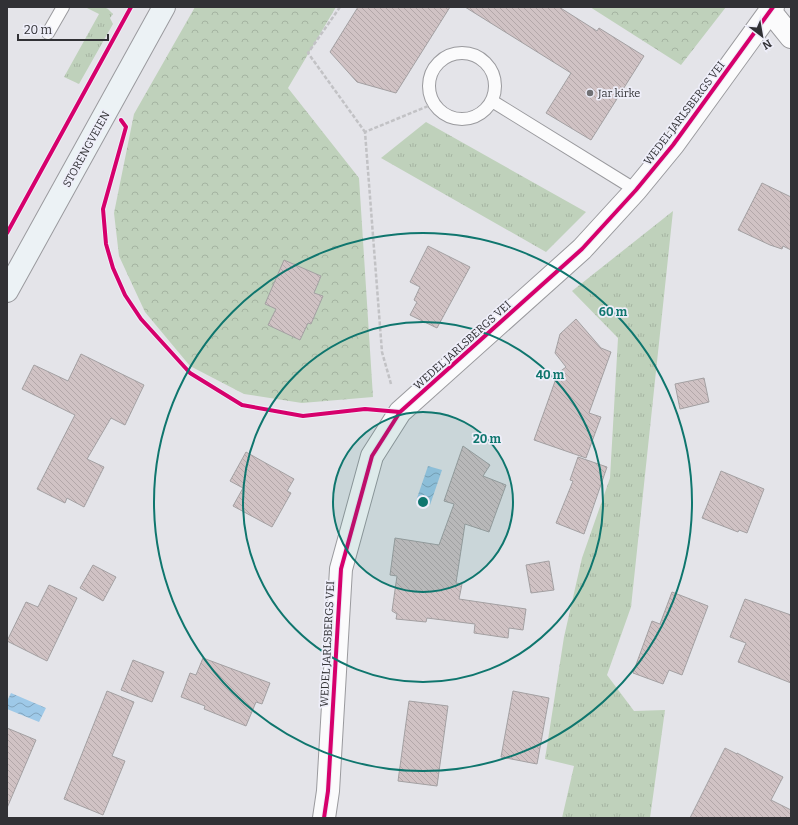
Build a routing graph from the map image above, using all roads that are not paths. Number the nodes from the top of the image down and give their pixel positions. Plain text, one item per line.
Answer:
1 (63, 7) edge
2 (164, 7) edge
3 (772, 9) edge
4 (48, 33) dead end
5 (791, 37) edge
6 (492, 101) junction
7 (636, 190) junction
8 (7, 291) edge
9 (324, 818) edge

1 - 4 lane
2 - 8 main road, STORENGVEIEN
3 - 5 street
3 - 7 street, WEDEL JARLSBERGS VEI
6 - 6 lane
6 - 7 lane
7 - 9 street, WEDEL JARLSBERGS VEI

